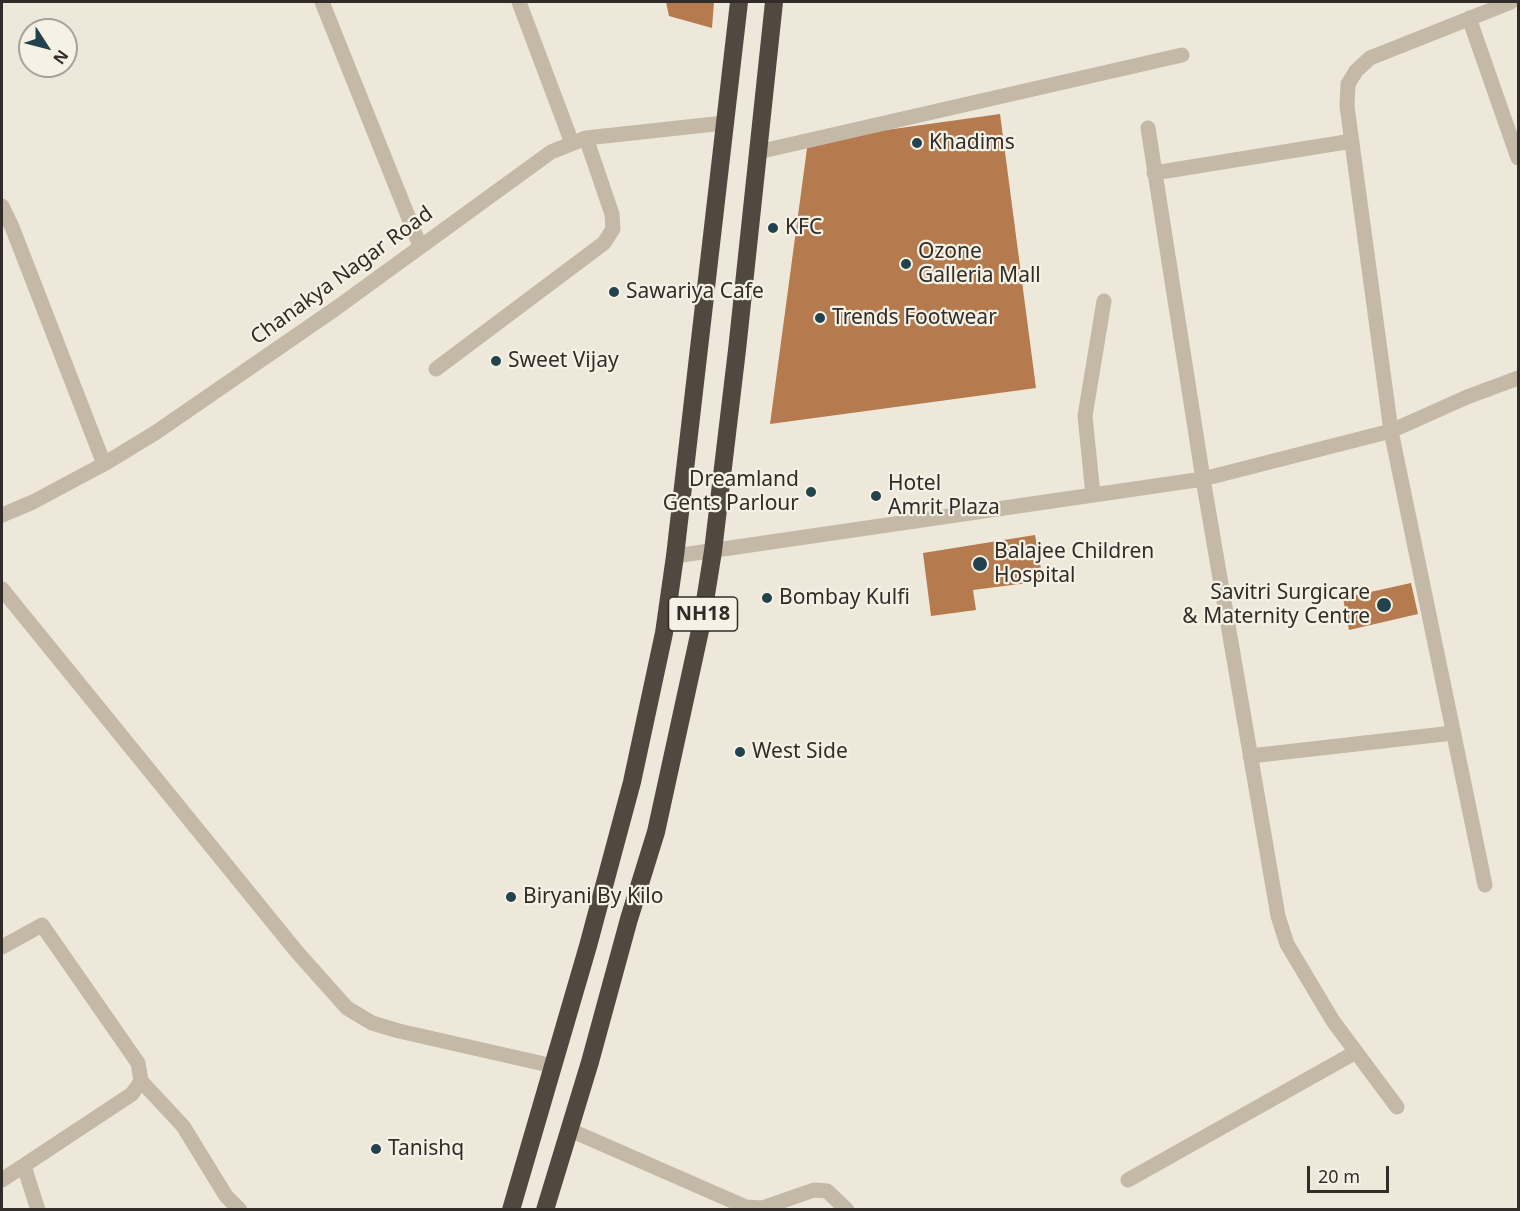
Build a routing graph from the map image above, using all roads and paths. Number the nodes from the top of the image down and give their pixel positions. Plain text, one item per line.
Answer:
1 (322, 2) edge
2 (519, 2) edge
3 (739, 2) edge
4 (774, 2) edge
5 (1511, 2) edge
6 (1469, 18) junction
7 (1182, 55) dead end
8 (724, 123) junction
9 (1148, 128) dead end
10 (579, 141) junction
11 (1352, 141) junction
12 (758, 152) junction
13 (1518, 158) edge
14 (1154, 173) junction
15 (2, 206) edge
16 (420, 246) junction
17 (1104, 301) dead end
18 (436, 369) dead end
19 (1518, 378) edge
20 (1391, 431) junction
21 (104, 464) junction
22 (1203, 479) junction
23 (1093, 495) junction
24 (2, 516) edge
25 (713, 551) junction
26 (675, 556) junction
27 (2, 590) edge
28 (1454, 733) junction
29 (1250, 756) junction
30 (1485, 885) dead end
31 (2, 947) edge
32 (1356, 1052) junction
33 (553, 1066) junction
34 (141, 1081) junction
35 (1397, 1107) dead end
36 (570, 1130) junction
37 (24, 1166) junction
38 (2, 1180) edge
39 (1128, 1180) dead end
40 (38, 1209) edge
41 (240, 1209) edge
42 (511, 1209) edge
43 (545, 1209) edge
44 (847, 1209) edge

1 - 16 street
2 - 10 street
3 - 8 highway, NH18
4 - 12 highway, NH18
5 - 6 street
6 - 11 street
6 - 13 street
7 - 12 street
8 - 10 street, Chanakya Nagar Road
8 - 26 highway, NH18
9 - 14 street
10 - 16 street, Chanakya Nagar Road
10 - 18 street
11 - 14 street
11 - 20 street
12 - 25 highway, NH18
14 - 22 street
15 - 21 street
16 - 21 street, Chanakya Nagar Road
17 - 23 street
19 - 20 street
20 - 22 street
20 - 28 street
21 - 24 street, Chanakya Nagar Road
22 - 23 street
22 - 29 street
23 - 25 street
25 - 26 street
25 - 36 highway, NH18
26 - 33 highway, NH18
27 - 33 street
28 - 29 street
28 - 30 street
29 - 32 street
31 - 34 street
32 - 35 street
32 - 39 street
33 - 42 highway, NH18
34 - 37 street
34 - 41 street
36 - 43 highway, NH18
36 - 44 street
37 - 38 street
37 - 40 street

